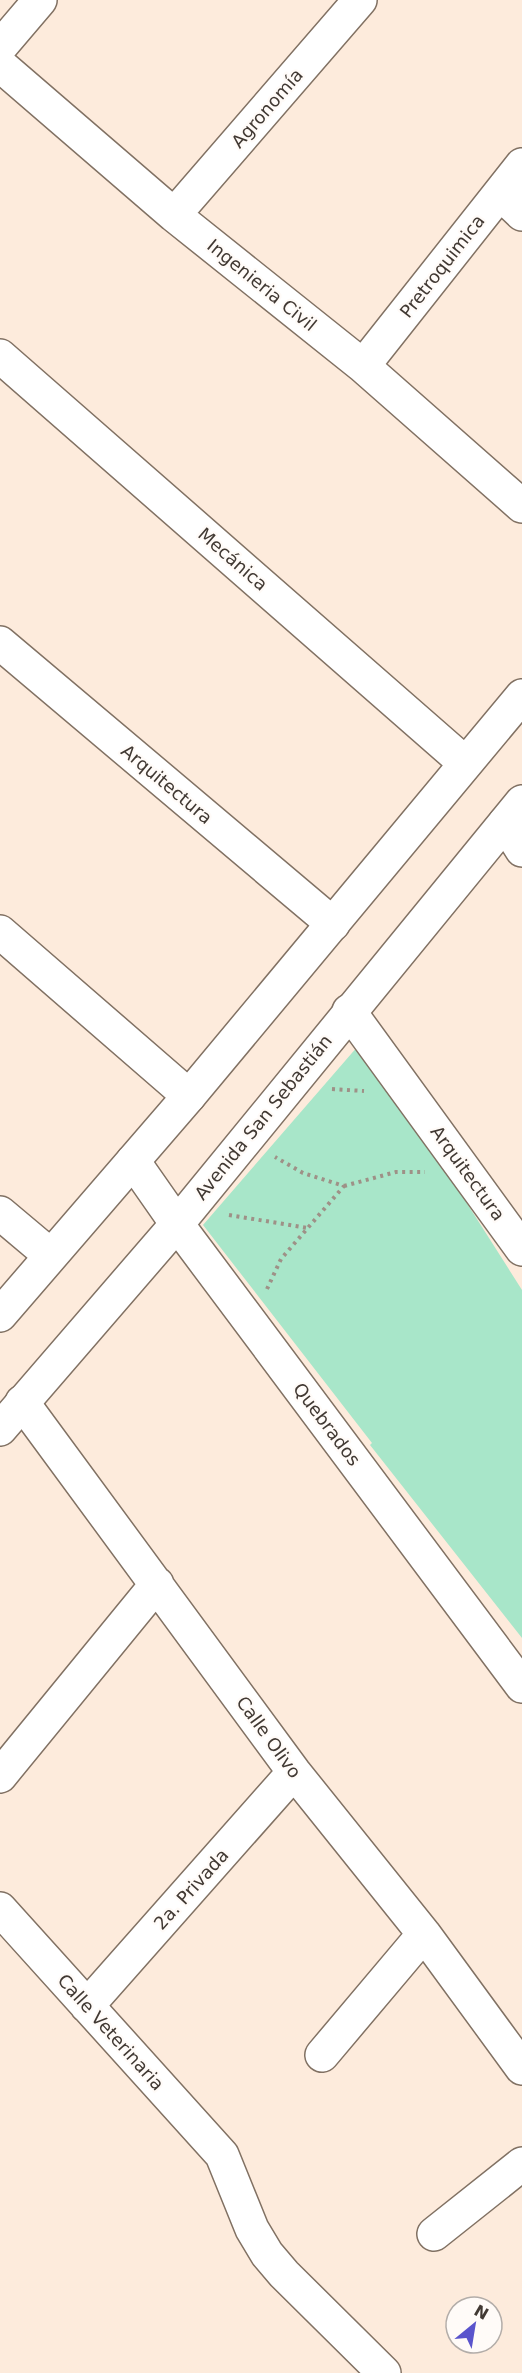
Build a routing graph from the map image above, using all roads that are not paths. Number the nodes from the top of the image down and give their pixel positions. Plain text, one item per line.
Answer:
1 (40, 0) edge
2 (360, 0) edge
3 (0, 46) edge
4 (0, 65) edge
5 (522, 165) edge
6 (511, 203) edge
7 (174, 215) junction
8 (0, 356) edge
9 (363, 366) junction
10 (522, 506) edge
11 (0, 643) edge
12 (522, 696) edge
13 (465, 763) junction
14 (513, 813) edge
15 (522, 850) edge
16 (333, 924) junction
17 (0, 932) edge
18 (349, 1011) junction
19 (189, 1096) junction
20 (133, 1161) junction
21 (0, 1212) edge
22 (177, 1224) junction
23 (519, 1237) edge
24 (50, 1255) junction
25 (0, 1315) edge
26 (22, 1402) junction
27 (0, 1429) edge
28 (157, 1584) junction
29 (522, 1686) edge
30 (294, 1772) junction
31 (0, 1776) edge
32 (0, 1909) edge
33 (424, 1934) junction
34 (87, 2006) junction
35 (322, 2055) dead end
36 (522, 2068) edge
37 (522, 2164) edge
38 (434, 2234) dead end
39 (384, 2373) edge

1 - 3 street
2 - 7 street, Agronomía
4 - 7 street, Ingenieria Civil
5 - 6 street, Pretroquimica
6 - 9 street, Pretroquimica
7 - 9 street, Ingenieria Civil
8 - 13 street, Mecánica
9 - 10 street, Ingenieria Civil
11 - 16 street, Arquitectura
12 - 13 street
13 - 16 street
14 - 15 street
14 - 18 street, Avenida San Sebastián
16 - 19 street
17 - 19 street
18 - 22 street, Avenida San Sebastián
18 - 23 street, Arquitectura
19 - 20 street
20 - 22 street, Quebrados
20 - 24 street
21 - 24 street
22 - 26 street, Avenida San Sebastián
22 - 29 street, Quebrados
24 - 25 street
26 - 27 street, Avenida San Sebastián
26 - 28 street, Calle Olivo
28 - 30 street, Calle Olivo
28 - 31 street
30 - 33 street, Calle Olivo
30 - 34 street, 2a. Privada
32 - 34 street, Calle Veterinaria
33 - 35 street
33 - 36 street, Calle Olivo
34 - 39 street, Calle Veterinaria
37 - 38 street

